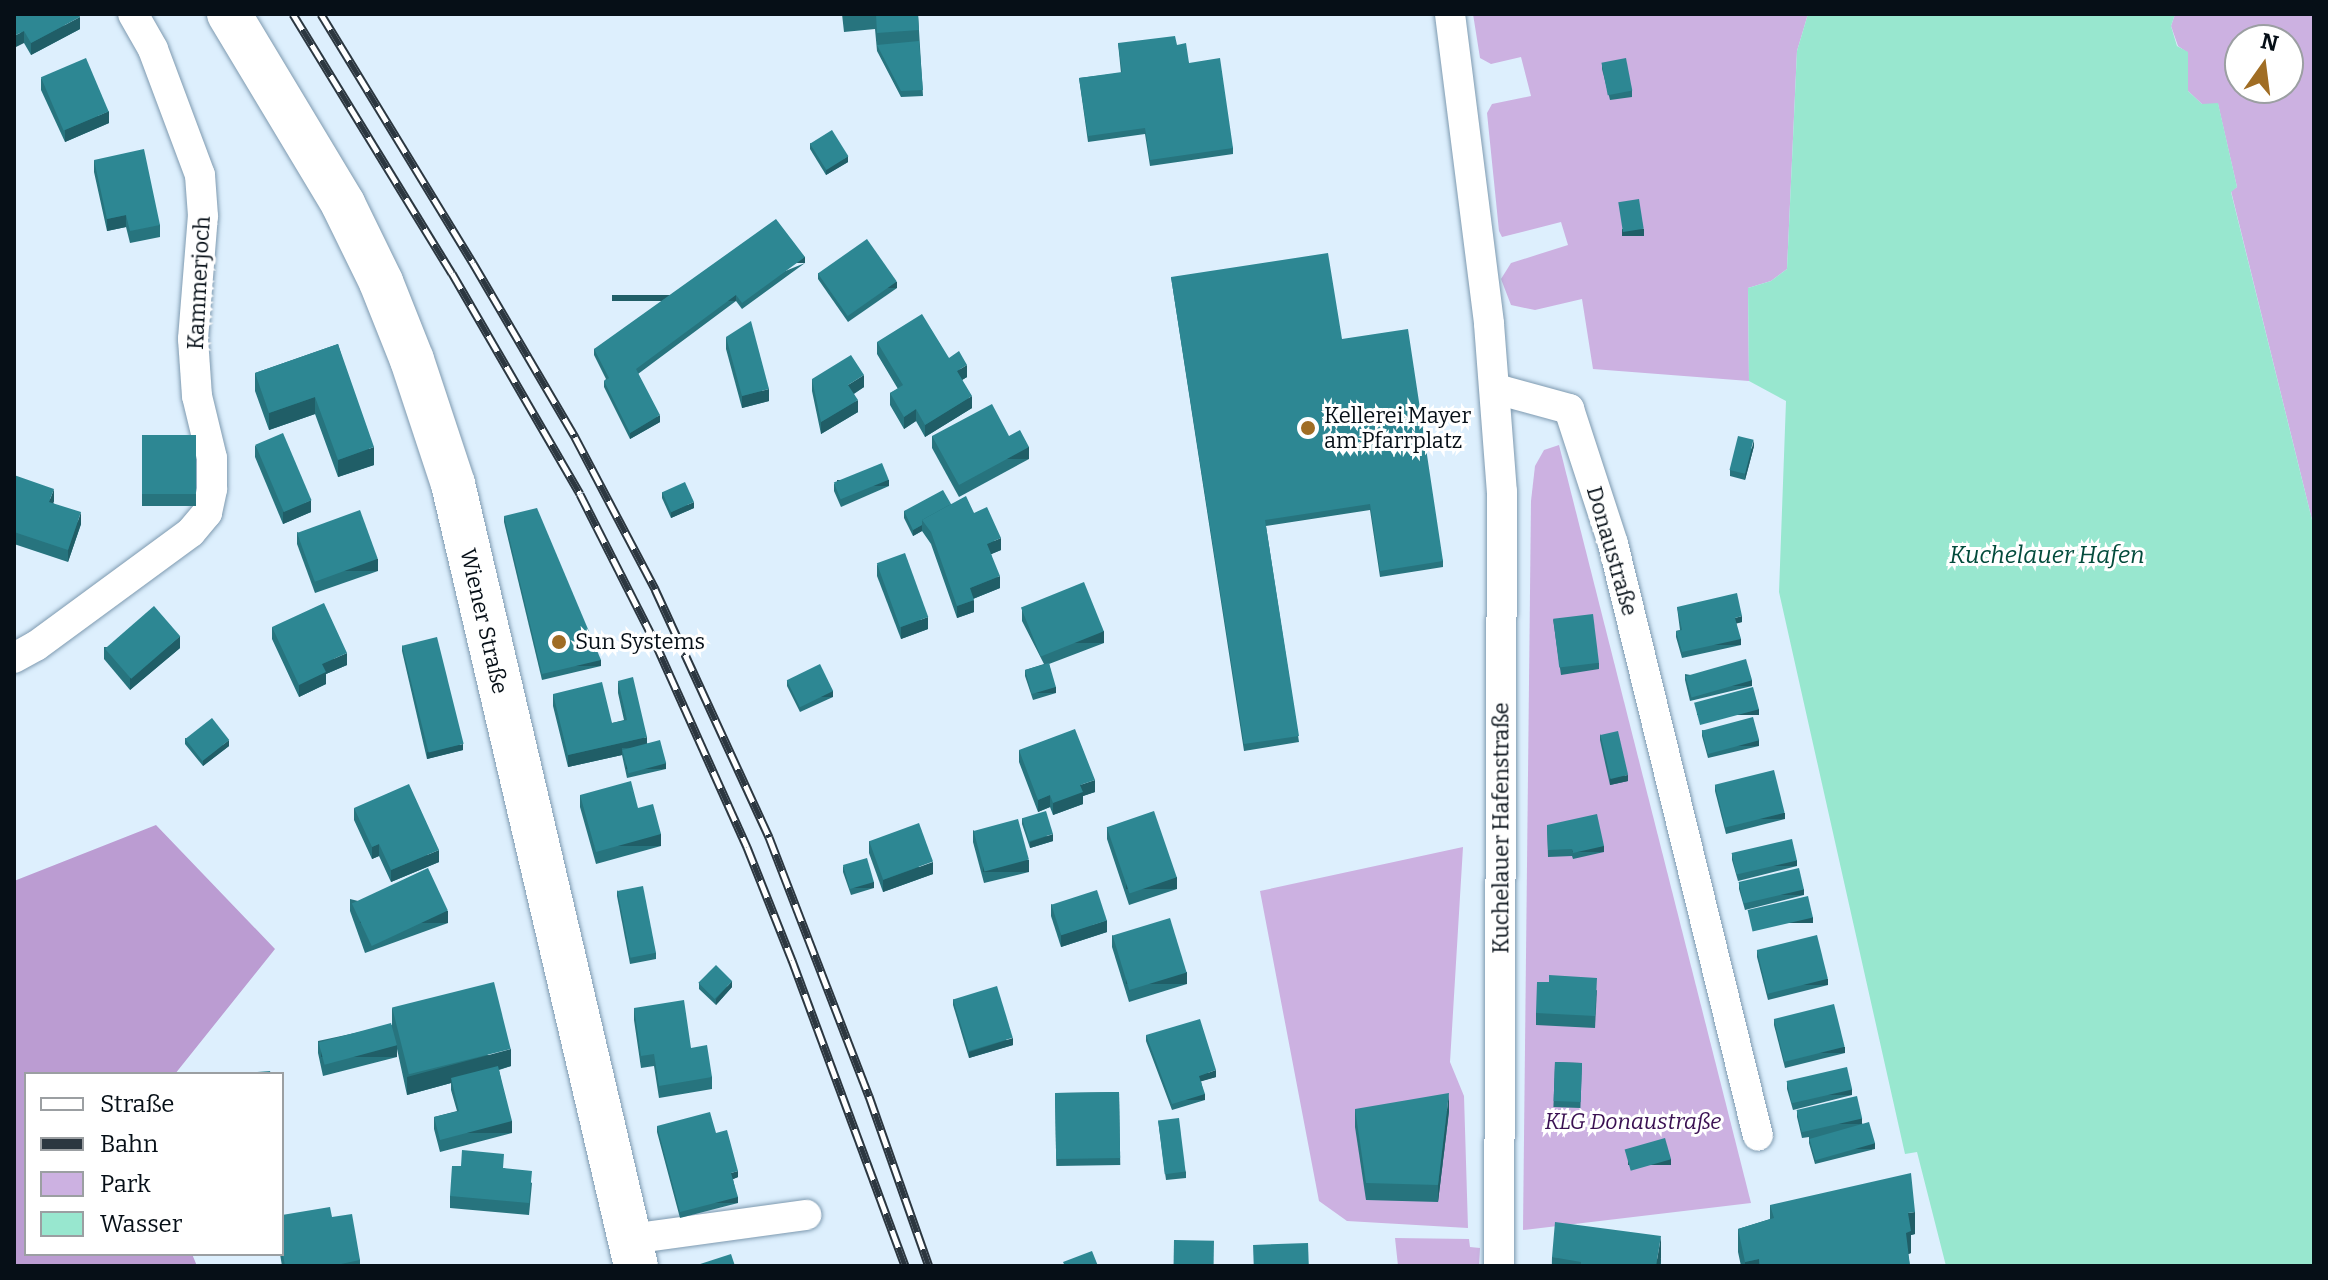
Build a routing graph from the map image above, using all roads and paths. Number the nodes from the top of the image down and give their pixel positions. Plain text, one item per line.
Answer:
1 (133, 14) edge
2 (229, 14) edge
3 (1450, 14) edge
4 (1496, 389) junction
5 (14, 658) edge
6 (1758, 1136) dead end
7 (806, 1215) dead end
8 (633, 1253) edge
9 (1499, 1266) edge

1 - 5 street, Kammerjoch
2 - 8 main road, Wiener Straße
3 - 4 street
4 - 6 street, Donaustraße
4 - 9 street, Kuchelauer Hafenstraße
7 - 8 street

